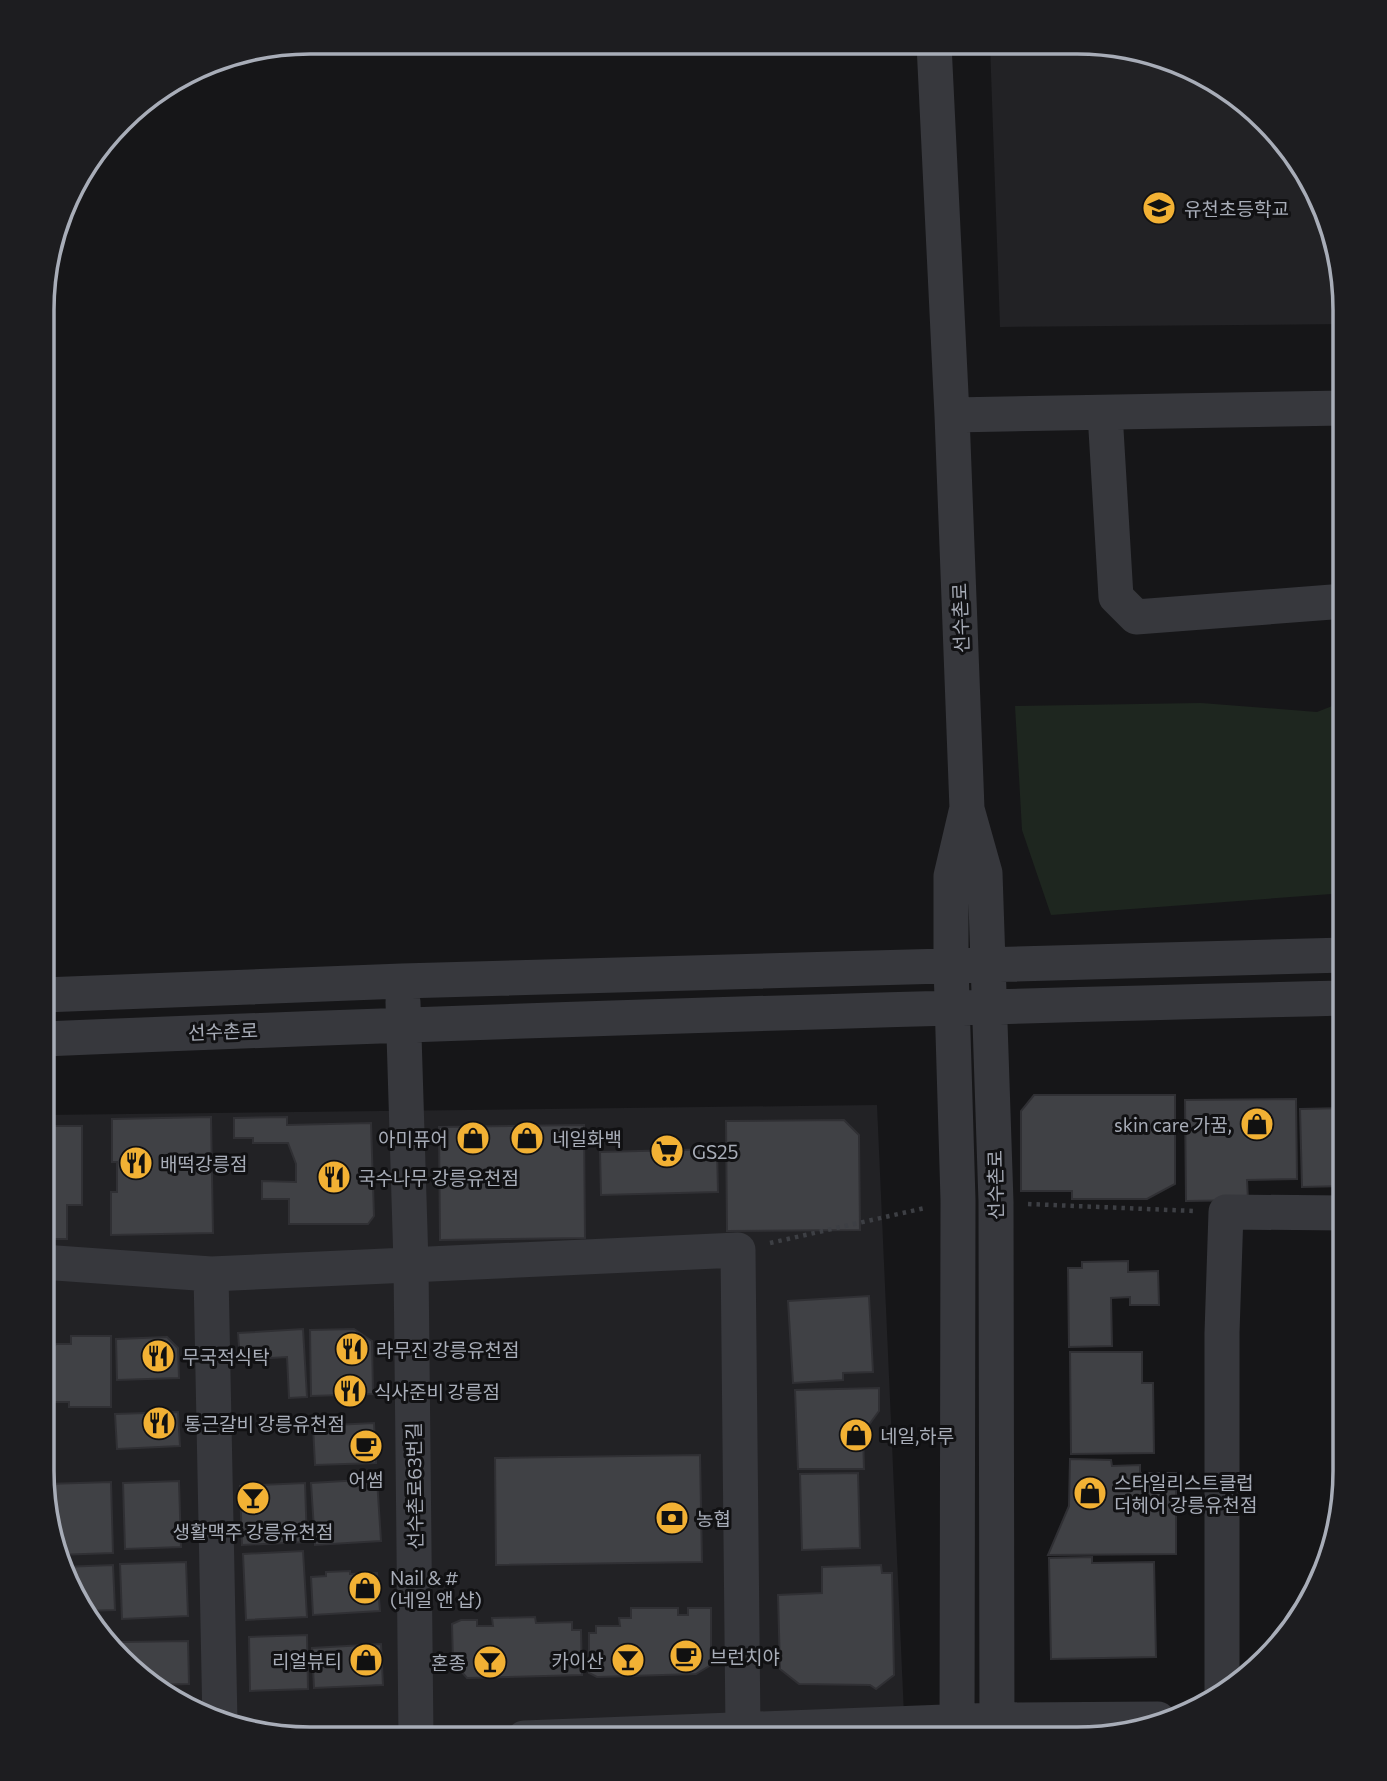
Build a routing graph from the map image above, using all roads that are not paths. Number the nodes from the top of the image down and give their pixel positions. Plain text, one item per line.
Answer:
1 (935, 54) edge
2 (1333, 408) edge
3 (1105, 413) junction
4 (953, 415) junction
5 (1333, 602) edge
6 (967, 809) junction
7 (1333, 954) edge
8 (988, 965) junction
9 (951, 966) junction
10 (402, 981) junction
11 (54, 995) edge
12 (1333, 998) edge
13 (953, 1006) junction
14 (989, 1006) junction
15 (404, 1024) junction
16 (54, 1039) edge
17 (1333, 1213) edge
18 (54, 1263) edge
19 (411, 1264) junction
20 (211, 1274) junction
21 (1222, 1682) edge
22 (220, 1710) edge
23 (1133, 1721) edge
24 (416, 1727) edge
25 (743, 1727) edge
26 (957, 1727) edge
27 (997, 1727) edge
28 (1029, 1727) edge

1 - 4 street, 선수촌로
2 - 3 street
3 - 4 street
3 - 5 street
4 - 6 street, 선수촌로
6 - 8 street, 선수촌로
6 - 9 street, 선수촌로
7 - 8 street
8 - 9 street
8 - 14 street, 선수촌로
9 - 10 street
9 - 13 street, 선수촌로
10 - 11 street
10 - 15 street, 선수촌로63번길
12 - 14 street
13 - 14 street, 선수촌로
13 - 15 street, 선수촌로
13 - 26 street, 선수촌로
14 - 27 street, 선수촌로
15 - 16 street, 선수촌로
15 - 19 street, 선수촌로63번길
17 - 21 street
18 - 20 street
19 - 20 street
19 - 24 street, 선수촌로63번길
19 - 25 street
20 - 22 street
23 - 28 street

